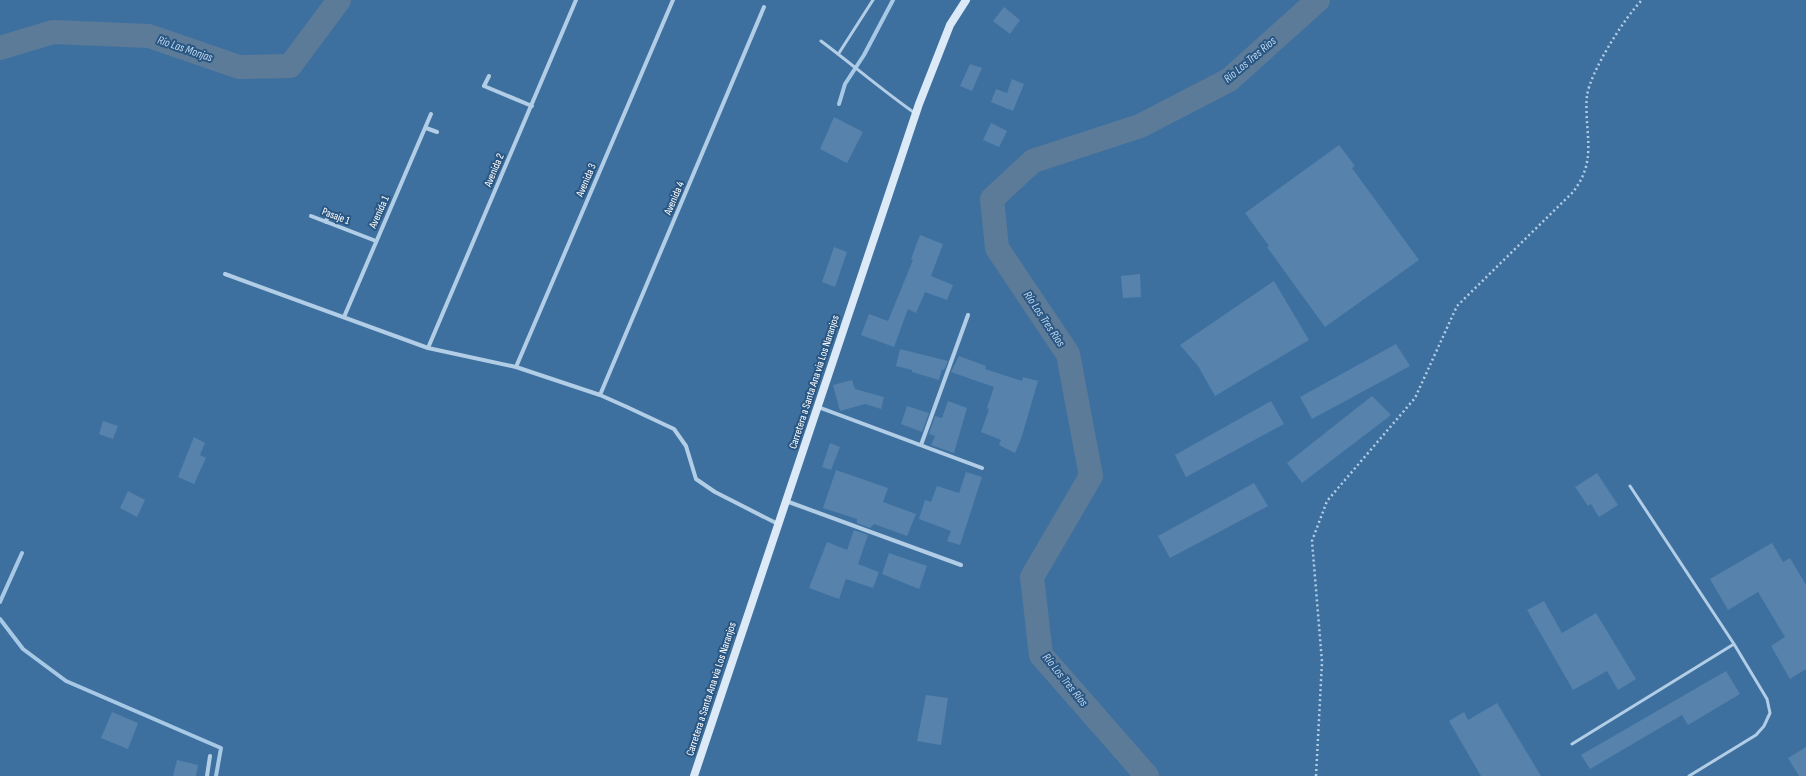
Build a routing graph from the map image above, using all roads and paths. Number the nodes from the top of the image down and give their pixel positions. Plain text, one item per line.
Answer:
1 (576, 0) edge
2 (672, 0) edge
3 (873, 0) edge
4 (966, 0) edge
5 (1642, 0) edge
6 (764, 7) dead end
7 (821, 41) dead end
8 (839, 54) junction
9 (489, 76) dead end
10 (532, 106) junction
11 (431, 114) dead end
12 (916, 114) junction
13 (426, 128) junction
14 (437, 132) dead end
15 (329, 212) dead end
16 (311, 216) dead end
17 (326, 222) junction
18 (376, 241) junction
19 (225, 274) dead end
20 (968, 316) dead end
21 (344, 317) junction
22 (428, 348) junction
23 (516, 367) junction
24 (600, 395) junction
25 (817, 407) junction
26 (921, 445) junction
27 (982, 468) dead end
28 (1630, 486) dead end
29 (786, 500) junction
30 (778, 524) junction
31 (961, 565) dead end
32 (1734, 644) junction
33 (1572, 744) dead end
34 (210, 756) dead end
35 (206, 776) edge
36 (694, 776) edge
37 (1316, 776) edge
38 (1689, 776) edge

1 - 10 street, Avenida 2
2 - 23 street, Avenida 3
3 - 8 lane
4 - 12 main road, Carretera a Santa Ana via Los Naranjos
5 - 37 path
6 - 24 street, Avenida 4
7 - 8 lane
8 - 12 lane
9 - 10 street
10 - 22 street, Avenida 2
11 - 13 street, Avenida 1
12 - 25 main road, Carretera a Santa Ana via Los Naranjos
13 - 14 street
13 - 18 street, Avenida 1
15 - 17 street
16 - 17 street, Pasaje 1
17 - 18 street, Pasaje 1
18 - 21 street, Avenida 1
19 - 21 street
20 - 26 street
21 - 22 street
22 - 23 street
23 - 24 street
24 - 30 street
25 - 26 street
25 - 29 main road, Carretera a Santa Ana via Los Naranjos
26 - 27 street
28 - 32 lane
29 - 30 main road, Carretera a Santa Ana via Los Naranjos
29 - 31 street
30 - 36 main road, Carretera a Santa Ana via Los Naranjos
32 - 33 lane
32 - 38 lane
34 - 35 street

